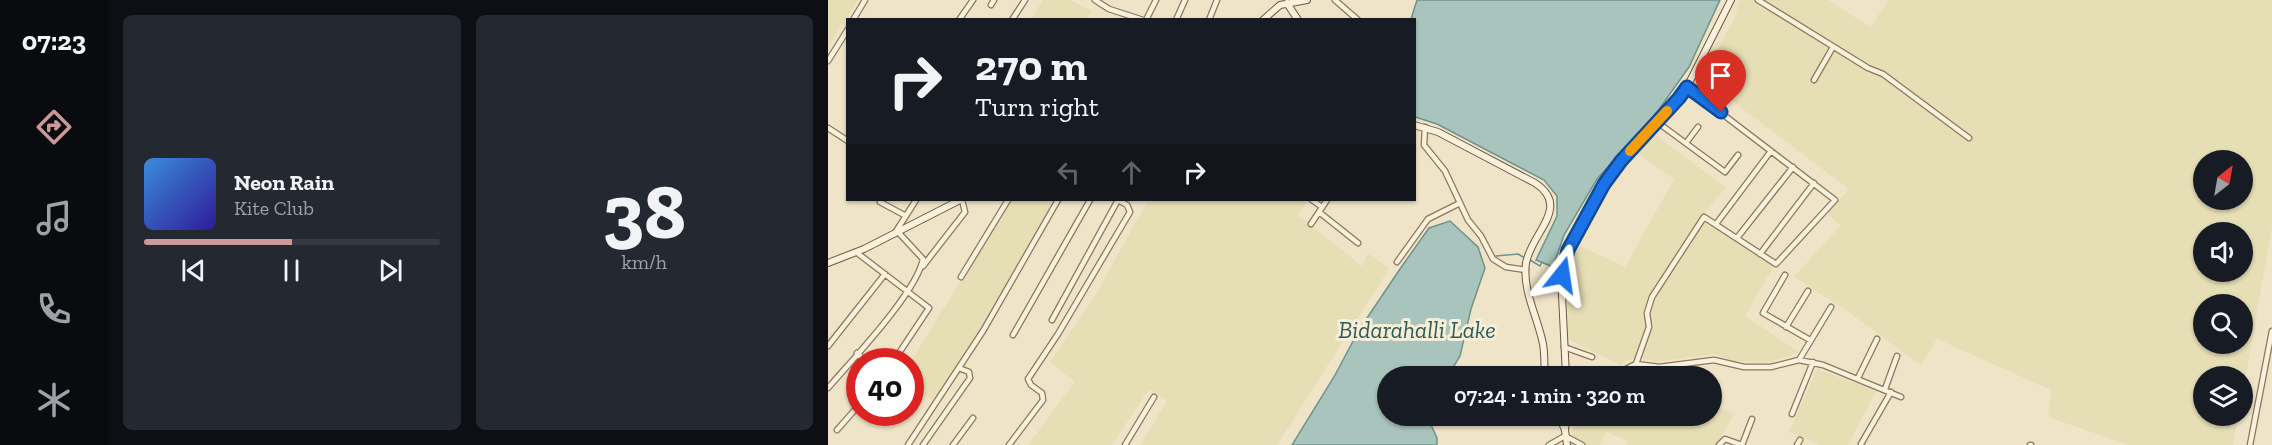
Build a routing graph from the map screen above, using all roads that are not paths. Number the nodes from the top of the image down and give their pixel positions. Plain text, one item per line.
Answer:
1 (865, 0) edge
2 (973, 0) edge
3 (1025, 0) edge
4 (1095, 0) edge
5 (1156, 0) edge
6 (1185, 0) edge
7 (1217, 0) edge
8 (1307, 0) edge
9 (1335, 0) edge
10 (1731, 0) edge
11 (1758, 0) edge
12 (1287, 3) junction
13 (854, 18) edge
14 (960, 18) edge
15 (1013, 18) edge
16 (1138, 18) edge
17 (1145, 18) edge
18 (1177, 18) edge
19 (1210, 18) edge
20 (1265, 18) edge
21 (1297, 18) edge
22 (1356, 18) edge
23 (846, 32) edge
24 (1833, 47) junction
25 (828, 61) edge
26 (1814, 80) dead end
27 (1687, 87) junction
28 (1658, 122) junction
29 (1416, 126) edge
30 (1698, 127) dead end
31 (828, 128) edge
32 (1425, 128) junction
33 (1969, 138) dead end
34 (846, 140) edge
35 (1686, 143) junction
36 (1771, 150) junction
37 (1738, 154) dead end
38 (1793, 167) junction
39 (1814, 183) junction
40 (915, 201) edge
41 (959, 201) edge
42 (961, 201) edge
43 (1007, 201) edge
44 (1057, 201) edge
45 (1089, 201) edge
46 (1117, 201) edge
47 (1120, 201) edge
48 (1312, 201) edge
49 (1326, 201) edge
50 (880, 202) dead end
51 (1460, 203) junction
52 (1320, 209) junction
53 (906, 216) junction
54 (1311, 224) dead end
55 (1716, 224) junction
56 (896, 233) junction
57 (1737, 238) junction
58 (1358, 243) dead end
59 (856, 252) junction
60 (1760, 254) junction
61 (1397, 262) dead end
62 (828, 263) edge
63 (922, 268) junction
64 (1526, 270) junction
65 (885, 274) junction
66 (1785, 275) dead end
67 (961, 277) dead end
68 (1808, 291) dead end
69 (908, 292) junction
70 (1831, 307) dead end
71 (1052, 320) dead end
72 (1786, 327) junction
73 (2272, 331) edge
74 (1013, 335) dead end
75 (1876, 339) dead end
76 (1810, 340) junction
77 (828, 346) edge
78 (1564, 346) junction
79 (861, 348) edge
80 (902, 348) edge
81 (1897, 356) dead end
82 (1592, 357) dead end
83 (1799, 360) junction
84 (1813, 362) junction
85 (1635, 364) junction
86 (846, 366) edge
87 (1544, 366) edge
88 (1565, 366) edge
89 (1631, 366) edge
90 (959, 368) junction
91 (1858, 378) junction
92 (828, 388) edge
93 (1885, 389) junction
94 (1891, 392) junction
95 (1154, 397) dead end
96 (1901, 397) dead end
97 (1792, 414) dead end
98 (973, 418) dead end
99 (1752, 419) dead end
100 (846, 420) edge
101 (1563, 426) edge
102 (1566, 426) edge
103 (837, 430) dead end
104 (1565, 433) junction
105 (1862, 444) edge
106 (908, 445) edge
107 (923, 445) edge
108 (953, 445) edge
109 (1009, 445) edge
110 (1125, 445) edge
111 (1549, 445) edge
112 (1567, 445) edge
113 (1582, 445) edge
114 (1719, 445) edge
115 (1742, 445) edge
116 (2250, 445) edge

1 - 13 street
2 - 14 street
3 - 15 street
4 - 16 street
5 - 17 street
6 - 18 street
7 - 19 street
8 - 12 street
9 - 22 street
10 - 27 street
11 - 24 street
12 - 20 street
12 - 21 street
23 - 25 street
24 - 26 street
24 - 33 street
27 - 28 street
27 - 36 street
28 - 35 street
28 - 78 street
29 - 32 street
30 - 35 street
31 - 34 street
32 - 51 street
32 - 64 street
35 - 37 street
36 - 38 street
36 - 55 street
38 - 39 street
38 - 57 street
39 - 60 street
39 - 60 street
40 - 53 street
41 - 56 street
42 - 63 street
43 - 67 street
44 - 90 street
45 - 74 street
46 - 71 street
47 - 109 street
48 - 52 street
49 - 52 street
50 - 53 street
51 - 61 street
51 - 64 street
52 - 54 street
52 - 58 street
53 - 56 street
55 - 57 street
55 - 85 street
56 - 59 street
56 - 63 street
57 - 60 street
59 - 62 street
59 - 65 street
63 - 69 street
64 - 87 street
65 - 69 street
65 - 77 street
66 - 72 street
68 - 72 street
69 - 79 street
69 - 80 street
70 - 76 street
72 - 76 street
73 - 116 street
75 - 91 street
76 - 83 street
78 - 82 street
78 - 88 street
81 - 93 street
83 - 84 street
83 - 85 street
84 - 91 street
84 - 97 street
85 - 89 street
86 - 92 street
90 - 106 street
90 - 107 street
91 - 93 street
93 - 94 street
94 - 96 street
94 - 105 street
95 - 110 street
98 - 108 street
99 - 115 street
100 - 103 street
101 - 104 street
102 - 104 street
104 - 111 street
104 - 112 street
104 - 113 street
114 - 115 street

